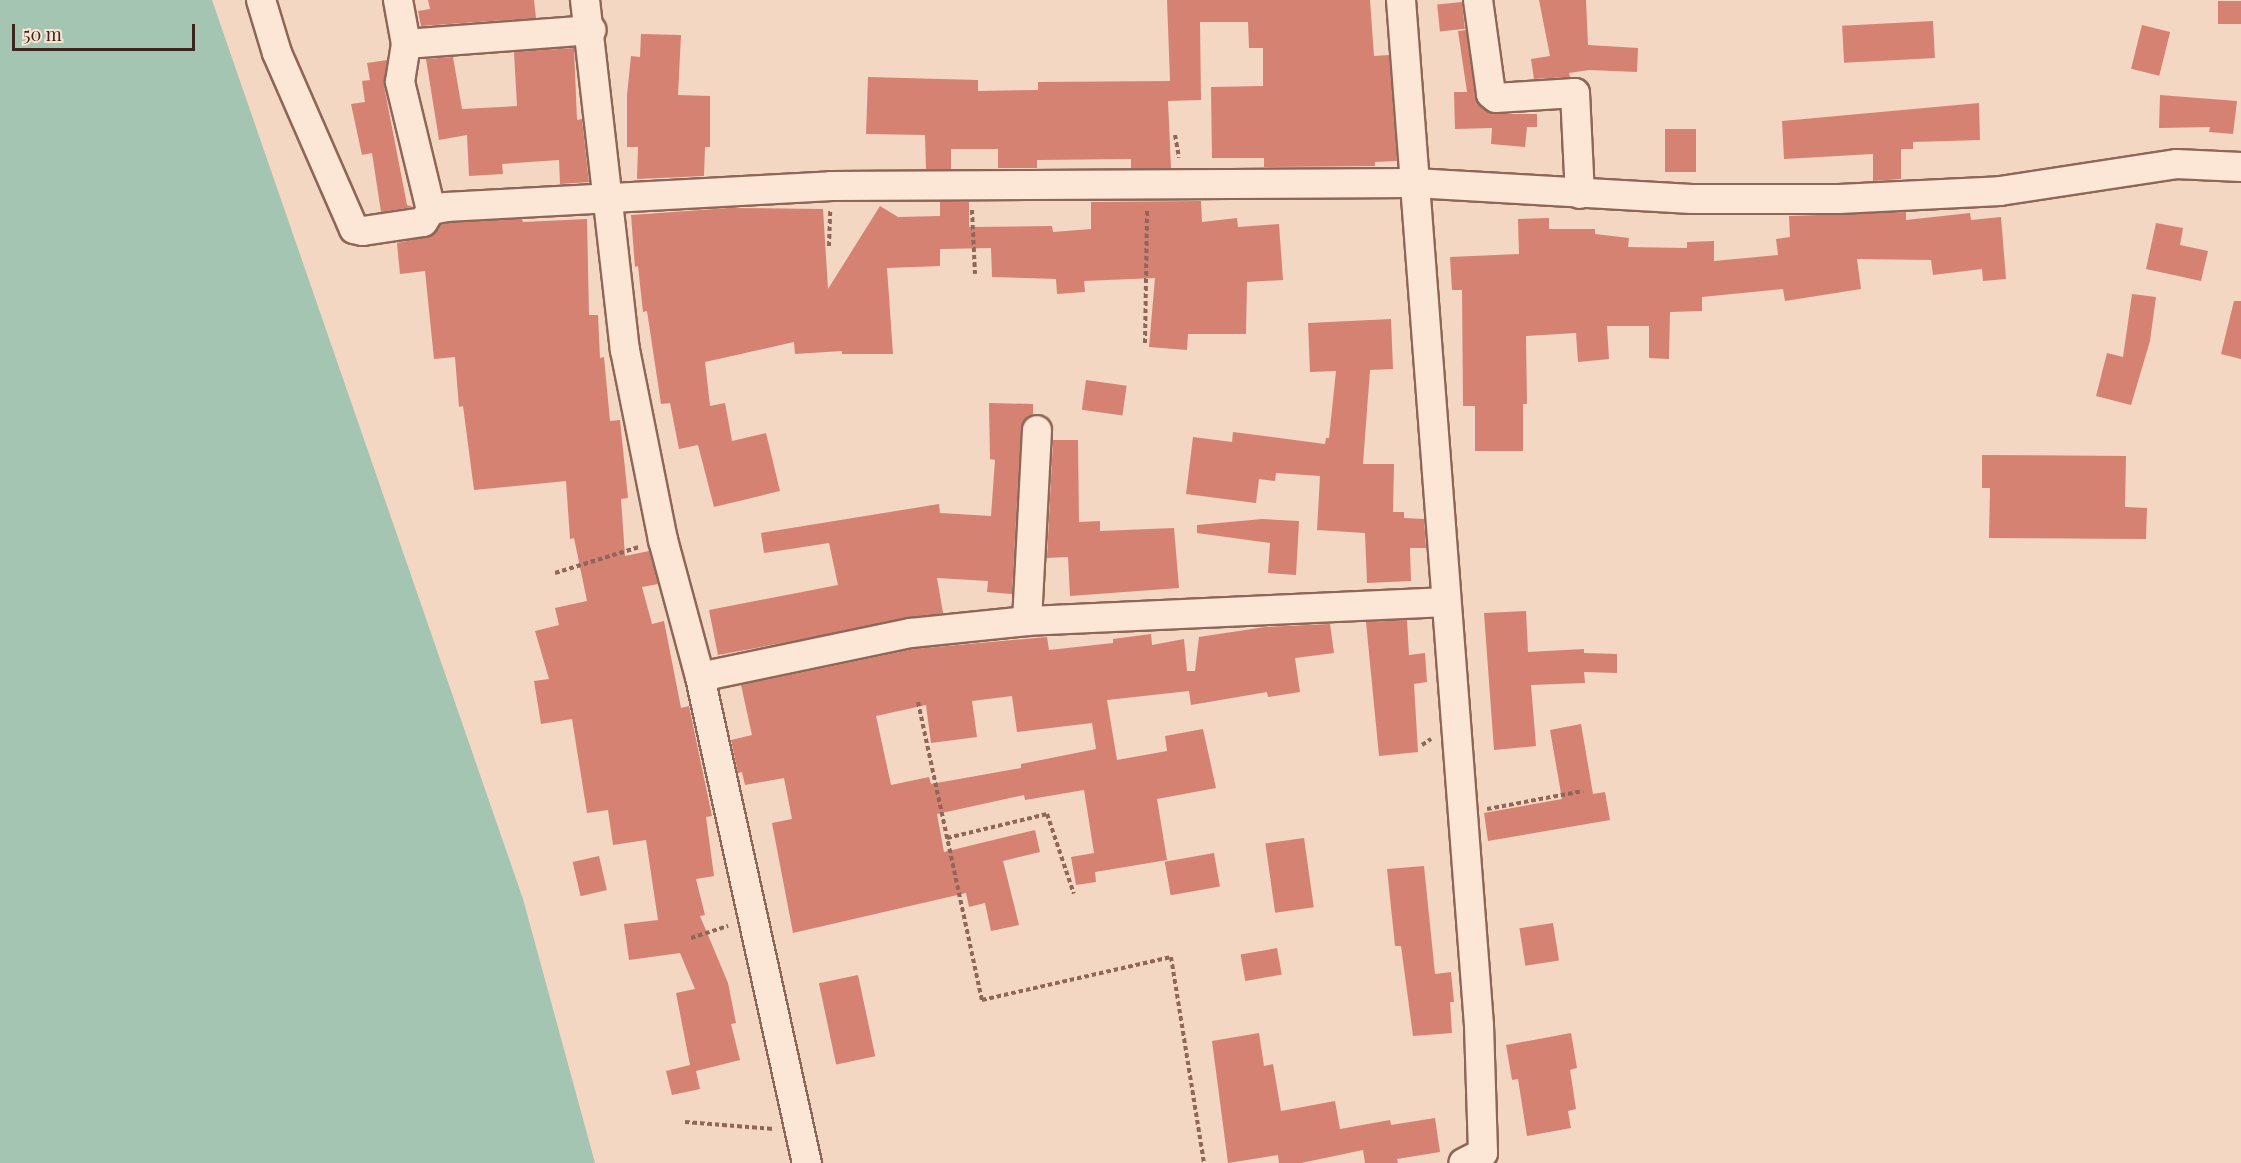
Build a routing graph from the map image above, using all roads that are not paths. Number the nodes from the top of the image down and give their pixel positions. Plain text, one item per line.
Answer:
1 (261, 0) edge
2 (398, 0) edge
3 (585, 0) edge
4 (1401, 0) edge
5 (1478, 0) edge
6 (591, 30) junction
7 (406, 44) junction
8 (2241, 166) edge
9 (1414, 183) junction
10 (1580, 194) junction
11 (608, 201) junction
12 (431, 210) junction
13 (1037, 430) dead end
14 (1444, 602) junction
15 (1027, 621) junction
16 (700, 676) junction
17 (807, 1163) edge
18 (1463, 1163) edge

1 - 12 street
2 - 7 street
3 - 6 street
4 - 9 street
5 - 10 street
6 - 7 street
6 - 11 street
7 - 12 street
8 - 10 street
9 - 10 street
9 - 11 street
9 - 14 street
11 - 12 street
11 - 16 street
13 - 15 street
14 - 15 street
14 - 18 street
15 - 16 street
16 - 17 street

